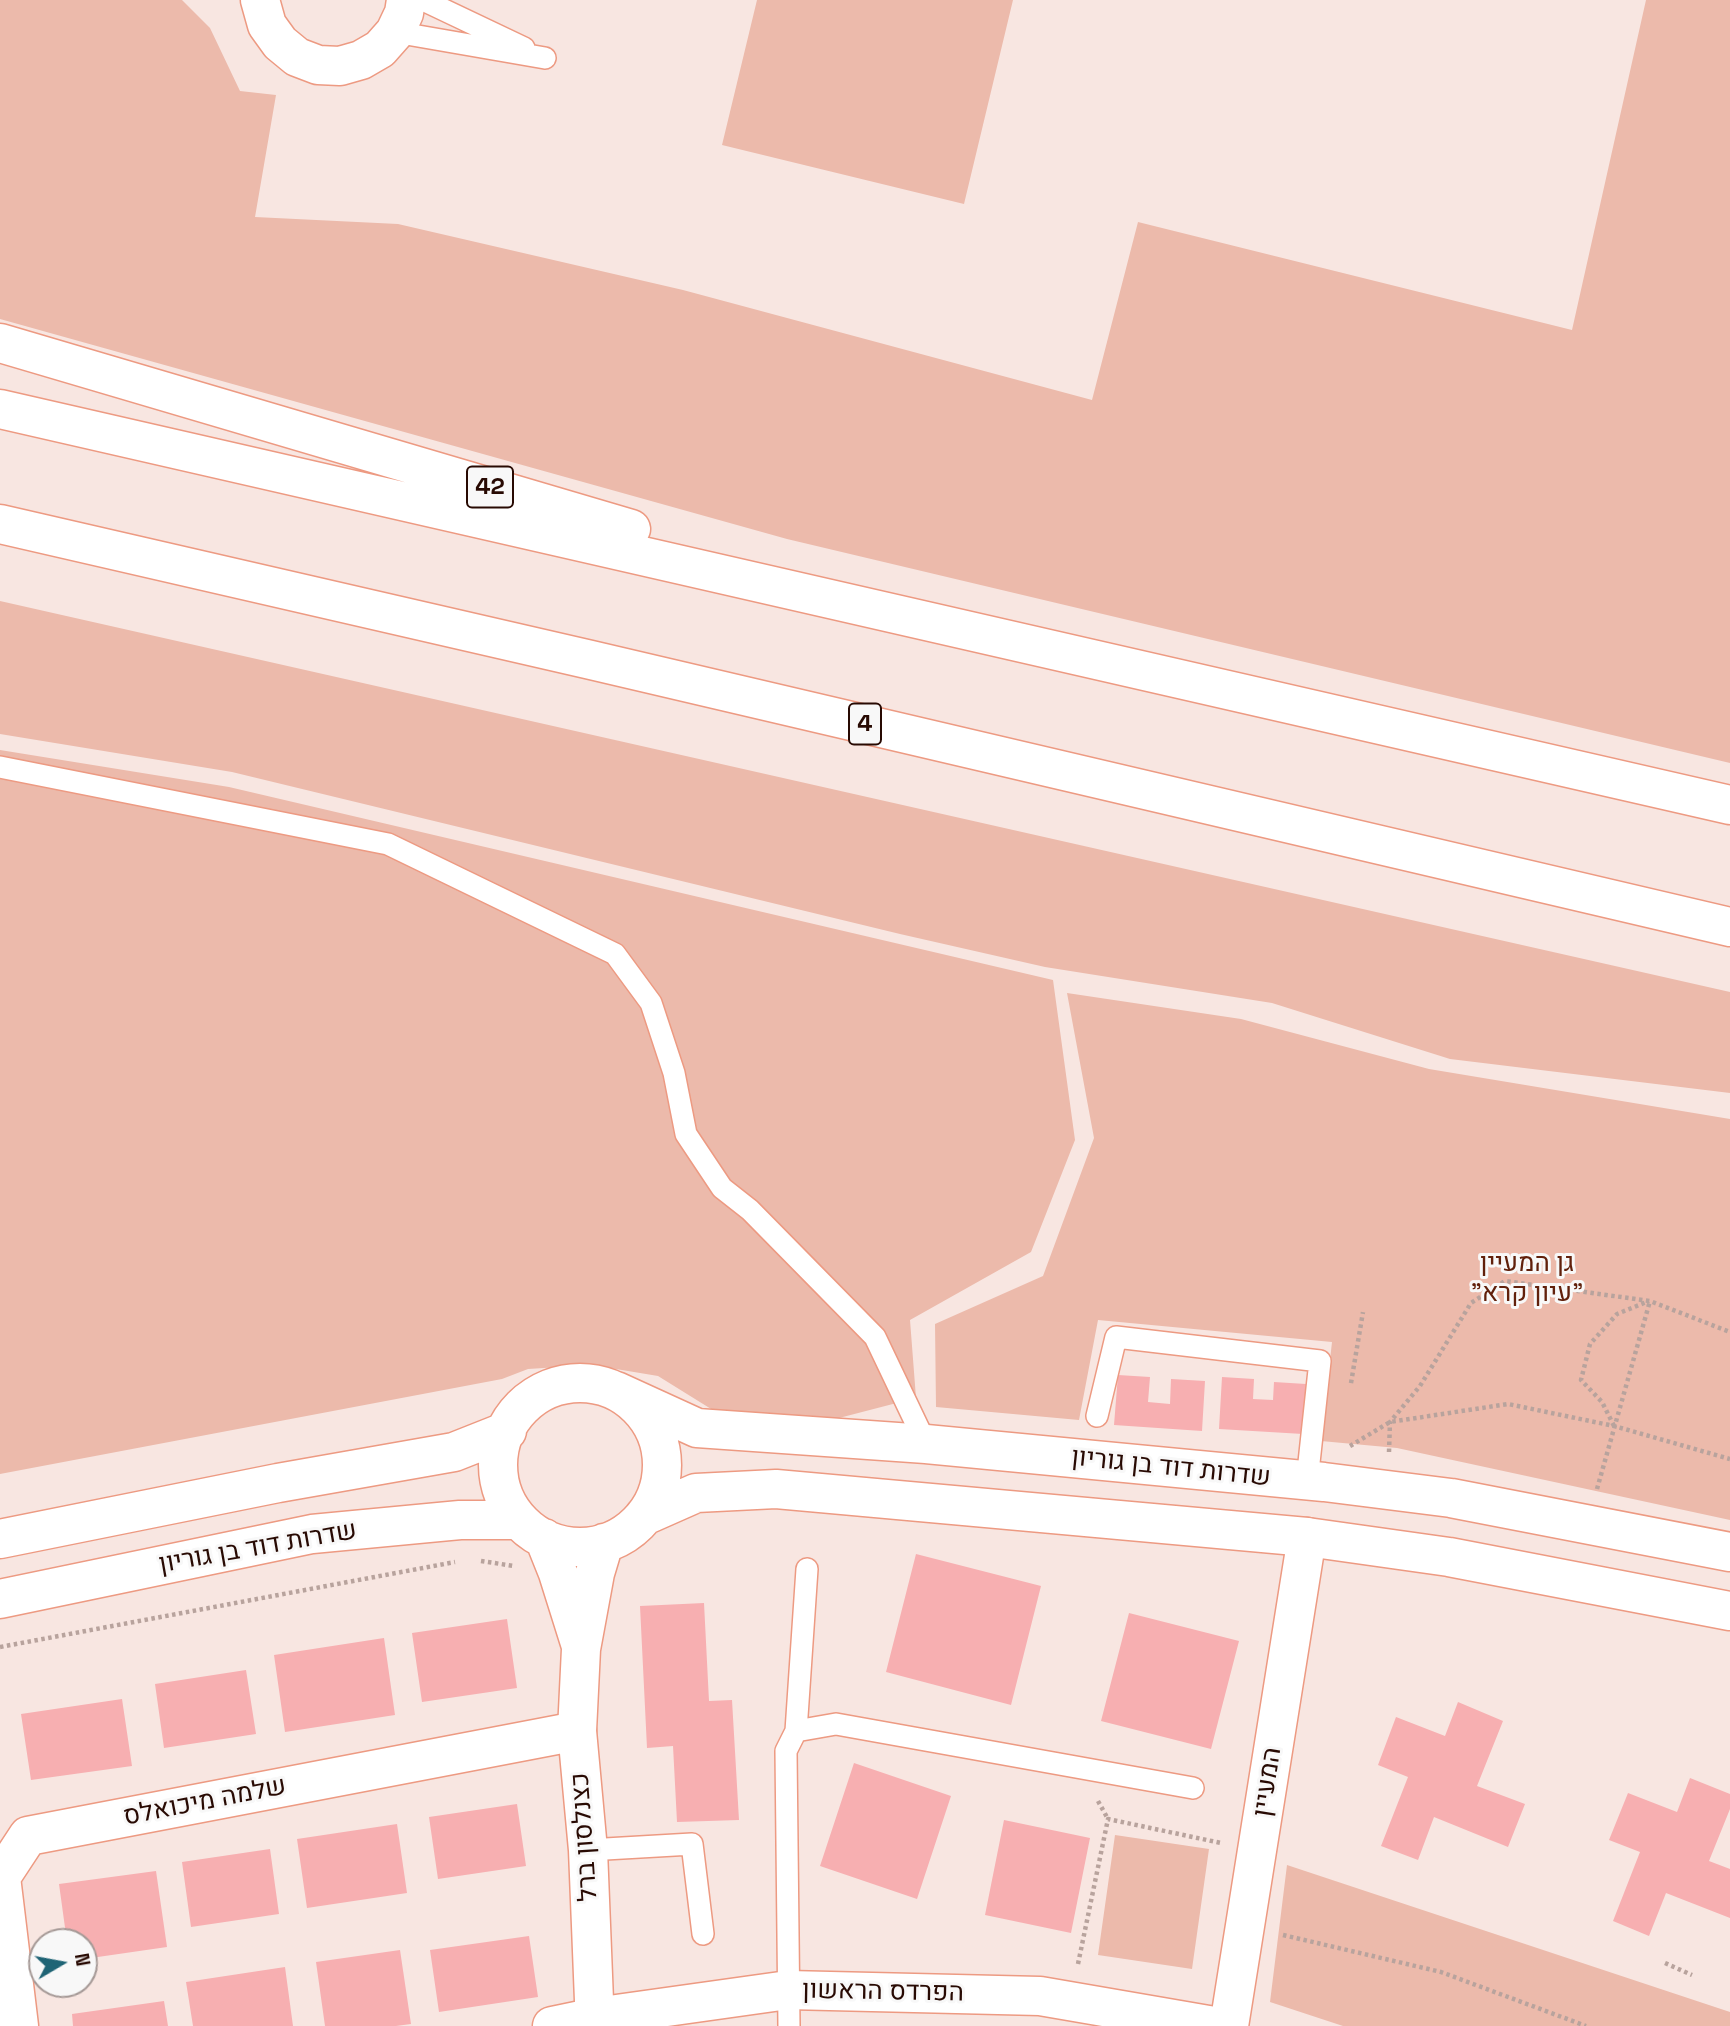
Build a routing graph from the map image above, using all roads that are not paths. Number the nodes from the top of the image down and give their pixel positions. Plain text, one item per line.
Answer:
1 (236, 0) edge
2 (423, 0) edge
3 (263, 12) edge
4 (401, 16) edge
5 (0, 343) edge
6 (0, 409) edge
7 (0, 524) edge
8 (979, 632) junction
9 (0, 767) edge
10 (1730, 805) edge
11 (1730, 928) edge
12 (616, 1391) junction
13 (1097, 1416) dead end
14 (507, 1431) junction
15 (926, 1444) junction
16 (1316, 1482) junction
17 (644, 1516) junction
18 (531, 1529) junction
19 (1307, 1537) junction
20 (0, 1539) edge
21 (604, 1543) junction
22 (1730, 1552) edge
23 (807, 1569) dead end
24 (0, 1600) edge
25 (1730, 1611) edge
26 (582, 1649) junction
27 (578, 1731) junction
28 (796, 1731) junction
29 (1193, 1788) dead end
30 (588, 1850) junction
31 (703, 1934) dead end
32 (788, 2008) edge
33 (595, 2021) edge
34 (19, 2026) edge
35 (552, 2026) edge
36 (1214, 2026) edge
37 (1229, 2026) edge

1 - 3 main road
2 - 4 lane
3 - 4 main road
5 - 8 main road, 42
6 - 8 main road
7 - 11 main road, 4
8 - 10 main road
9 - 15 lane
12 - 14 main road
12 - 15 main road, שדרות דוד בן גוריון
12 - 17 main road
13 - 16 lane
14 - 18 main road
14 - 20 main road
15 - 16 main road, שדרות דוד בן גוריון
16 - 22 main road, שדרות דוד בן גוריון
17 - 19 main road
17 - 21 main road
18 - 21 main road
18 - 24 main road, שדרות דוד בן גוריון
18 - 26 main road, כצנלסון ברל
19 - 25 main road
19 - 37 main road, המעיין
21 - 26 main road, כצנלסון ברל
23 - 28 lane
26 - 27 main road, כצנלסון ברל
27 - 30 main road, כצנלסון ברל
27 - 34 main road, שלמה מיכואלס
28 - 29 lane
28 - 32 lane
30 - 31 lane
30 - 33 main road, כצנלסון ברל
32 - 33 main road, הפרדס הראשון
32 - 36 main road, הפרדס הראשון
33 - 35 main road, הפרדס הראשון

